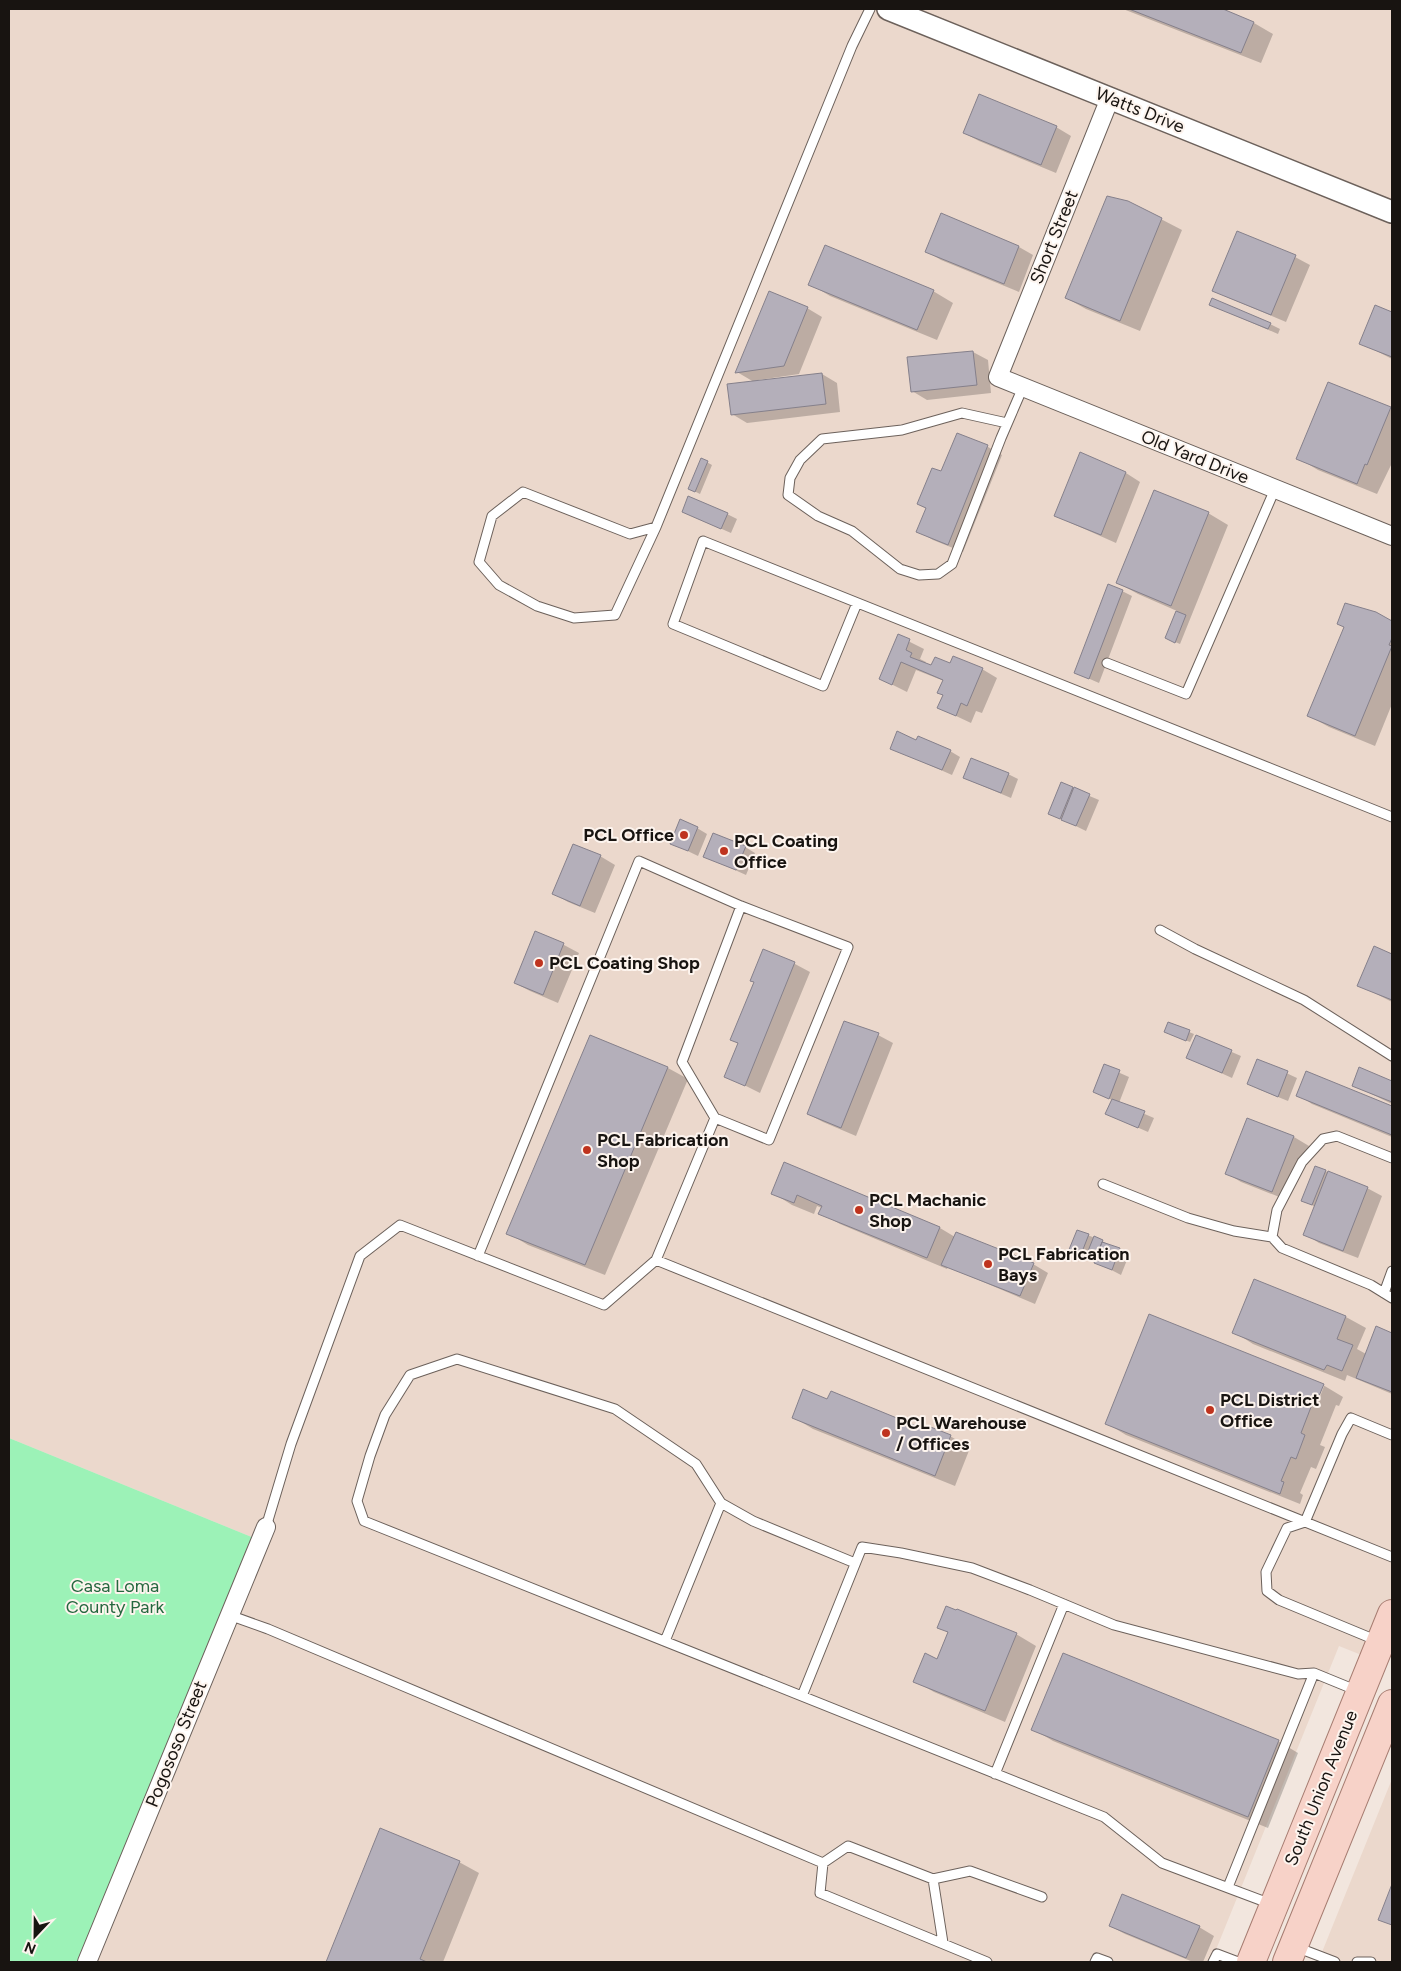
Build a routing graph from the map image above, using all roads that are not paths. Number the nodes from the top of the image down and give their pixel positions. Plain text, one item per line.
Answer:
1 (870, 9) edge
2 (888, 9) edge
3 (1110, 98) junction
4 (1392, 212) edge
5 (998, 377) joint
6 (1023, 387) junction
7 (1007, 423) junction
8 (1275, 489) junction
9 (656, 527) junction
10 (1392, 536) edge
11 (857, 603) junction
12 (1107, 663) dead end
13 (1392, 817) edge
14 (740, 906) junction
15 (1160, 930) dead end
16 (1392, 1056) edge
17 (715, 1118) junction
18 (1392, 1158) edge
19 (1103, 1184) dead end
20 (1272, 1237) junction
21 (478, 1256) junction
22 (656, 1260) junction
23 (1392, 1271) edge
24 (1384, 1293) junction
25 (1392, 1298) edge
26 (1392, 1435) edge
27 (722, 1502) junction
28 (1305, 1522) junction
29 (266, 1527) joint
30 (1392, 1557) edge
31 (855, 1563) junction
32 (1064, 1604) junction
33 (229, 1614) junction
34 (1392, 1614) edge
35 (665, 1641) junction
36 (1387, 1653) edge
37 (1314, 1674) junction
38 (1361, 1692) junction
39 (802, 1696) junction
40 (1392, 1704) edge
41 (1382, 1740) junction
42 (1334, 1758) junction
43 (995, 1774) junction
44 (822, 1863) junction
45 (933, 1879) junction
46 (1228, 1887) junction
47 (1042, 1898) dead end
48 (1274, 1905) junction
49 (943, 1943) junction
50 (1291, 1954) edge
51 (87, 1962) edge
52 (987, 1962) edge
53 (1095, 1962) edge
54 (1108, 1962) edge
55 (1213, 1962) edge
56 (1238, 1962) edge
57 (1251, 1962) edge
58 (1335, 1962) edge
59 (1357, 1962) edge
60 (1371, 1962) edge

1 - 9 lane
2 - 3 street, Watts Drive
3 - 4 street, Watts Drive
3 - 5 street, Short Street
5 - 6 street, Old Yard Drive
6 - 7 lane
6 - 8 street, Old Yard Drive
7 - 7 lane
8 - 10 street, Old Yard Drive
8 - 12 lane
9 - 9 lane
11 - 11 lane
11 - 13 lane
14 - 17 lane
14 - 17 lane
14 - 21 lane
15 - 16 lane
17 - 22 lane
18 - 20 lane
19 - 20 lane
20 - 24 lane
21 - 22 lane
21 - 29 lane
22 - 28 lane
23 - 24 lane
24 - 25 lane
26 - 28 lane
27 - 31 lane
27 - 35 lane
27 - 35 lane
28 - 30 lane
28 - 36 lane
29 - 33 street, Pogososo Street
31 - 32 lane
31 - 39 lane
32 - 37 lane
32 - 43 lane
33 - 44 lane
33 - 51 street, Pogososo Street
34 - 36 main road, South Union Avenue
35 - 39 lane
36 - 38 main road, South Union Avenue
36 - 41 main road
37 - 38 lane
37 - 46 lane
38 - 42 main road, South Union Avenue
39 - 43 lane
40 - 41 main road, South Union Avenue
41 - 50 main road, South Union Avenue
42 - 48 main road, South Union Avenue
42 - 50 main road
43 - 46 lane
44 - 45 lane
44 - 49 lane
45 - 47 lane
45 - 49 lane
46 - 48 lane
48 - 57 main road, South Union Avenue
49 - 52 lane
50 - 58 lane
53 - 54 lane
55 - 56 lane
59 - 60 lane

